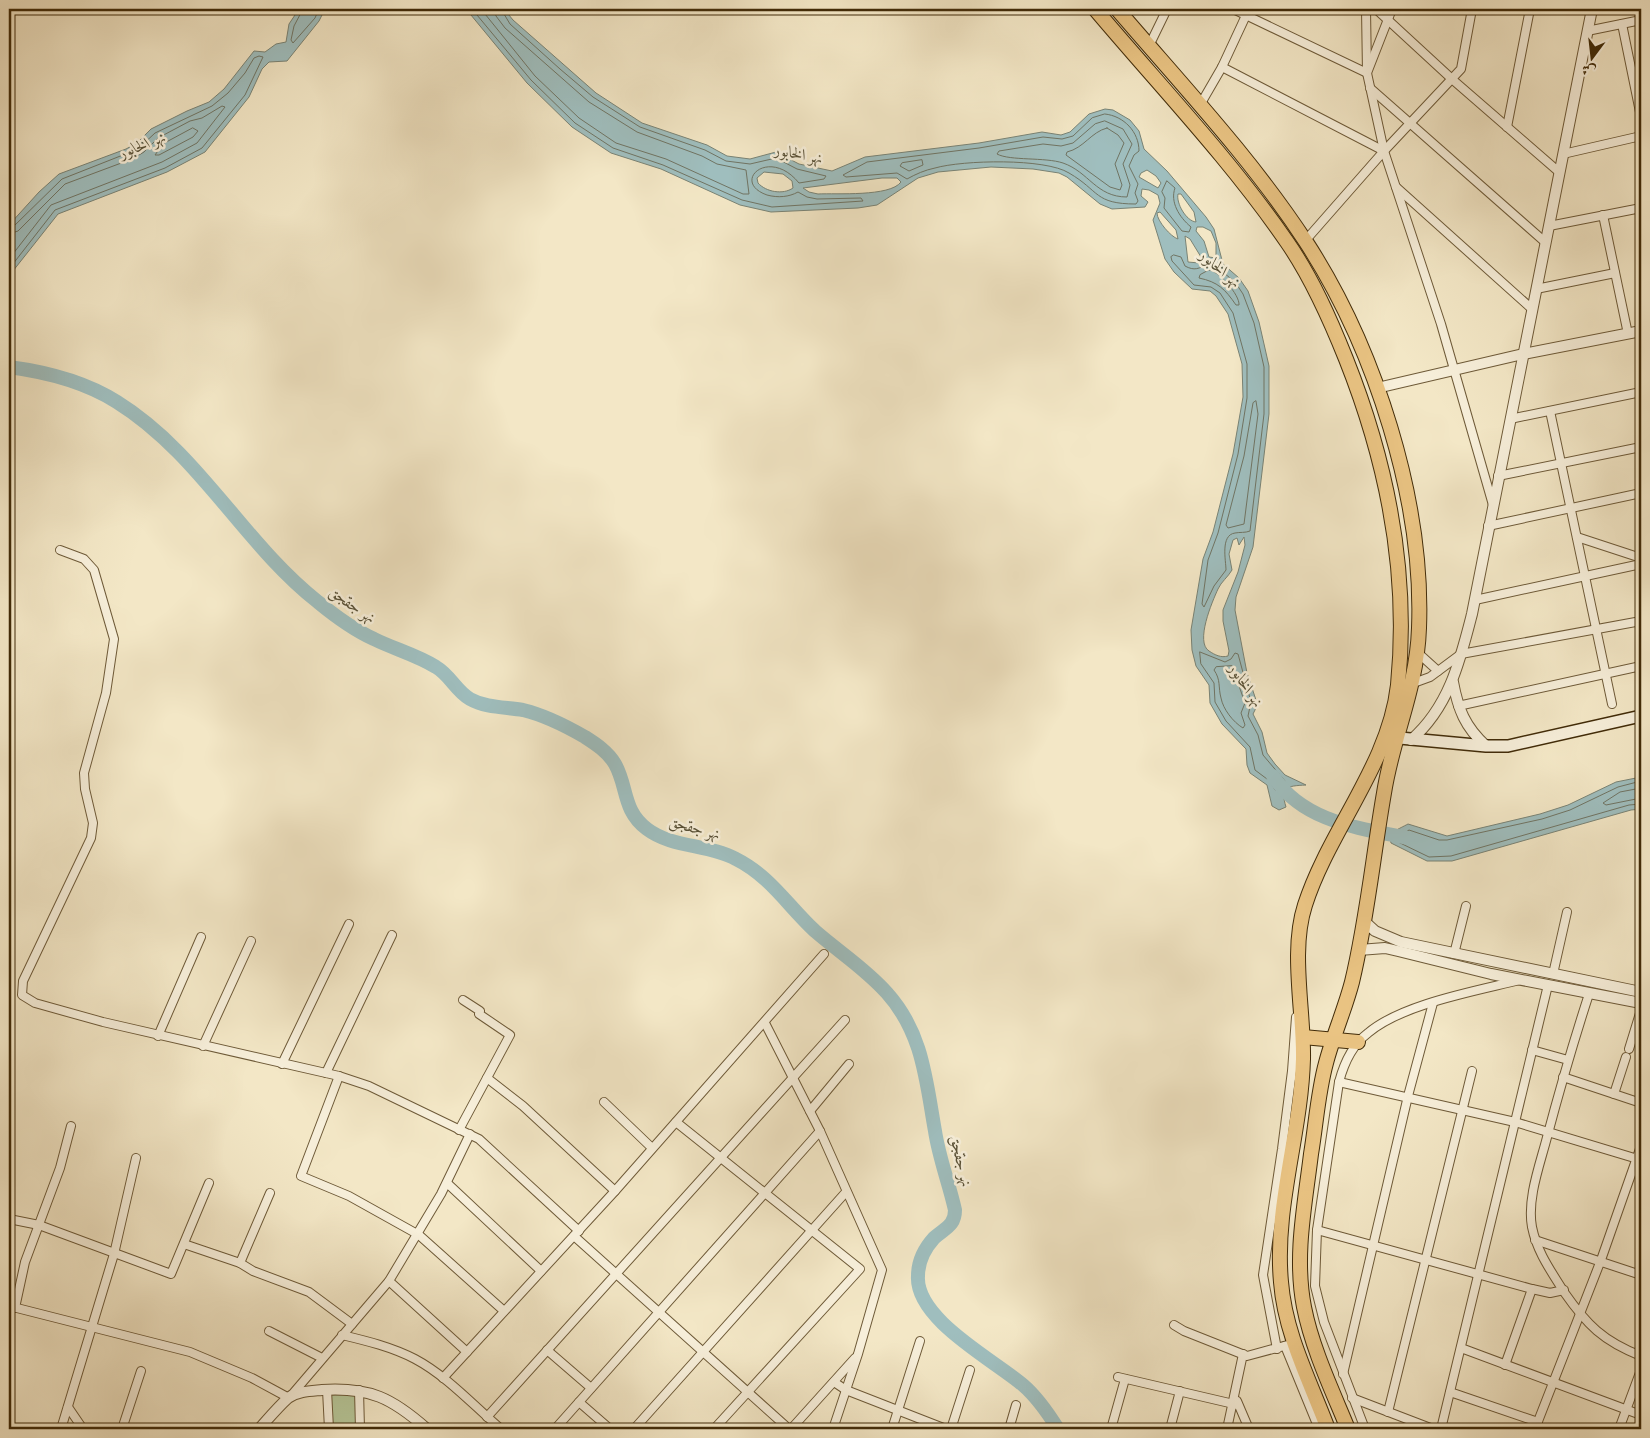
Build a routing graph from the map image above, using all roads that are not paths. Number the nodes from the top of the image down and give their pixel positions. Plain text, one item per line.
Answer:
1 (1095, 9) edge
2 (1118, 9) edge
3 (1167, 9) edge
4 (1233, 9) edge
5 (1365, 9) edge
6 (1376, 9) edge
7 (1392, 9) edge
8 (1472, 9) edge
9 (1530, 9) edge
10 (1592, 9) edge
11 (1247, 12) edge
12 (1388, 19) junction
13 (1641, 20) edge
14 (1622, 24) junction
15 (1587, 31) junction
16 (1149, 46) junction
17 (1222, 68) junction
18 (1367, 74) junction
19 (1452, 80) junction
20 (1370, 88) junction
21 (1200, 105) junction
22 (1641, 117) edge
23 (1412, 122) junction
24 (1507, 127) junction
25 (1641, 136) edge
26 (1384, 151) junction
27 (1563, 154) junction
28 (1559, 172) junction
29 (1394, 186) junction
30 (1641, 208) edge
31 (1603, 215) junction
32 (1548, 226) junction
33 (1305, 241) junction
34 (1545, 242) junction
35 (1615, 273) junction
36 (1536, 290) junction
37 (1532, 308) junction
38 (1641, 331) edge
39 (1628, 334) junction
40 (1523, 354) junction
41 (1455, 370) junction
42 (1377, 388) junction
43 (1641, 392) edge
44 (1550, 411) junction
45 (1510, 419) junction
46 (1641, 447) edge
47 (1561, 463) junction
48 (1498, 476) junction
49 (1641, 492) edge
50 (1493, 505) junction
51 (1570, 506) junction
52 (1488, 526) junction
53 (1577, 537) junction
54 (60, 550) dead end
55 (1641, 558) edge
56 (1641, 564) edge
57 (1585, 576) junction
58 (1475, 600) junction
59 (1641, 621) edge
60 (1596, 629) junction
61 (1417, 652) junction
62 (1461, 654) junction
63 (1641, 666) edge
64 (1438, 671) junction
65 (1606, 673) junction
66 (1454, 682) junction
67 (1413, 685) junction
68 (1398, 686) junction
69 (1612, 704) dead end
70 (1458, 706) junction
71 (1641, 716) edge
72 (1398, 738) junction
73 (1486, 746) junction
74 (1466, 906) dead end
75 (1567, 912) dead end
76 (1364, 921) junction
77 (349, 924) dead end
78 (392, 935) dead end
79 (201, 937) dead end
80 (251, 941) dead end
81 (1359, 950) junction
82 (824, 954) dead end
83 (1454, 954) junction
84 (1552, 974) junction
85 (1521, 980) junction
86 (1548, 985) junction
87 (1641, 992) edge
88 (1589, 994) junction
89 (463, 1000) dead end
90 (1433, 1003) junction
91 (1641, 1003) edge
92 (1296, 1009) dead end
93 (1641, 1010) edge
94 (845, 1020) dead end
95 (765, 1022) junction
96 (158, 1036) junction
97 (1302, 1037) junction
98 (1333, 1040) junction
99 (1358, 1042) junction
100 (203, 1046) junction
101 (1532, 1050) junction
102 (1568, 1060) junction
103 (282, 1064) junction
104 (849, 1064) dead end
105 (1472, 1071) dead end
106 (326, 1073) junction
107 (339, 1076) junction
108 (793, 1076) junction
109 (487, 1078) junction
110 (1563, 1078) junction
111 (1339, 1082) junction
112 (1614, 1094) junction
113 (1408, 1096) junction
114 (604, 1102) dead end
115 (1641, 1103) edge
116 (1463, 1110) junction
117 (810, 1111) junction
118 (676, 1122) junction
119 (1515, 1122) junction
120 (71, 1126) dead end
121 (459, 1130) junction
122 (820, 1131) junction
123 (1549, 1131) junction
124 (470, 1134) junction
125 (1641, 1146) edge
126 (652, 1148) junction
127 (720, 1157) junction
128 (136, 1158) dead end
129 (1639, 1160) edge
130 (209, 1183) dead end
131 (447, 1183) junction
132 (615, 1191) junction
133 (846, 1192) junction
134 (270, 1193) dead end
135 (765, 1193) junction
136 (9, 1219) edge
137 (39, 1225) junction
138 (811, 1229) junction
139 (1317, 1230) junction
140 (576, 1233) junction
141 (418, 1235) junction
142 (1535, 1240) junction
143 (184, 1244) junction
144 (1373, 1246) junction
145 (114, 1254) junction
146 (1425, 1260) junction
147 (1600, 1260) junction
148 (240, 1263) junction
149 (541, 1271) junction
150 (616, 1275) junction
151 (1478, 1275) junction
152 (1641, 1275) edge
153 (389, 1281) junction
154 (1532, 1290) junction
155 (1564, 1290) junction
156 (12, 1307) edge
157 (504, 1311) junction
158 (658, 1312) junction
159 (1580, 1314) junction
160 (352, 1324) junction
161 (1174, 1325) dead end
162 (91, 1328) junction
163 (269, 1331) dead end
164 (342, 1335) junction
165 (920, 1341) dead end
166 (1286, 1346) junction
167 (1461, 1348) junction
168 (547, 1350) junction
169 (467, 1352) junction
170 (702, 1352) junction
171 (858, 1354) junction
172 (1243, 1354) junction
173 (1641, 1356) edge
174 (322, 1358) junction
175 (1505, 1365) junction
176 (970, 1370) dead end
177 (1641, 1370) edge
178 (141, 1371) dead end
179 (1343, 1374) junction
180 (443, 1378) junction
181 (834, 1382) junction
182 (1554, 1383) junction
183 (591, 1388) junction
184 (327, 1390) junction
185 (359, 1390) junction
186 (846, 1390) junction
187 (1180, 1391) junction
188 (747, 1392) junction
189 (1450, 1392) junction
190 (288, 1398) junction
191 (1352, 1398) junction
192 (578, 1402) junction
193 (1235, 1404) junction
194 (1016, 1405) dead end
195 (68, 1407) junction
196 (1626, 1409) junction
197 (898, 1411) junction
198 (1388, 1412) junction
199 (1641, 1415) edge
200 (487, 1417) junction
201 (1417, 1426) edge
202 (1537, 1426) edge
203 (61, 1429) edge
204 (83, 1429) edge
205 (122, 1429) edge
206 (259, 1429) edge
207 (329, 1429) edge
208 (360, 1429) edge
209 (427, 1429) edge
210 (501, 1429) edge
211 (555, 1429) edge
212 (610, 1429) edge
213 (634, 1429) edge
214 (714, 1429) edge
215 (790, 1429) edge
216 (833, 1429) edge
217 (892, 1429) edge
218 (946, 1429) edge
219 (951, 1429) edge
220 (1009, 1429) edge
221 (1111, 1429) edge
222 (1170, 1429) edge
223 (1227, 1429) edge
224 (1249, 1429) edge
225 (1319, 1429) edge
226 (1328, 1429) edge
227 (1348, 1429) edge
228 (1365, 1429) edge
229 (1433, 1429) edge
230 (1441, 1429) edge
231 (1619, 1429) edge

1 - 68 highway
2 - 16 highway
3 - 16 street
4 - 11 street
5 - 18 street
6 - 12 street
7 - 12 street
8 - 19 street
9 - 24 street
10 - 15 street
11 - 17 street
11 - 18 street
12 - 18 street
12 - 19 street
13 - 14 street
14 - 15 street
14 - 22 street
15 - 27 street
16 - 21 highway
17 - 21 street
17 - 26 street
18 - 20 street
19 - 23 street
19 - 24 street
20 - 23 street
20 - 26 street
21 - 33 highway
23 - 26 street
23 - 34 street
24 - 28 street
25 - 27 street
26 - 29 street
26 - 33 street
27 - 28 street
28 - 32 street
29 - 37 street
29 - 41 street
30 - 31 street
31 - 32 street
31 - 35 street
32 - 34 street
33 - 42 highway
34 - 36 street
35 - 36 street
35 - 39 street
36 - 37 street
37 - 40 street
38 - 39 street
39 - 40 street
40 - 41 street
40 - 45 street
41 - 42 street
41 - 50 street
42 - 61 highway
43 - 44 street
44 - 45 street
44 - 47 street
45 - 48 street
46 - 47 street
47 - 48 street
47 - 51 street
48 - 50 street
49 - 51 street
50 - 52 street
51 - 52 street
51 - 53 street
52 - 58 street
53 - 55 street
53 - 57 street
54 - 96 street
56 - 57 street
57 - 58 street
57 - 60 street
58 - 62 street
59 - 60 street
60 - 62 street
60 - 65 street
61 - 64 street
61 - 67 highway
62 - 64 street
62 - 66 street
63 - 65 street
64 - 67 street
65 - 69 street
65 - 70 street
66 - 70 street
66 - 72 street
67 - 68 street
67 - 72 highway
68 - 72 highway
70 - 73 street
71 - 73 main road
72 - 73 main road
72 - 76 highway
72 - 97 highway
74 - 83 street
75 - 84 street
76 - 81 highway
76 - 83 street
77 - 103 street
78 - 106 street
79 - 96 street
80 - 100 street
81 - 85 street
81 - 98 highway
82 - 95 street
83 - 84 street
84 - 87 street
85 - 86 street
85 - 90 street
86 - 88 street
86 - 101 street
88 - 91 street
88 - 102 street
89 - 109 street
90 - 99 street
90 - 113 street
92 - 166 street
93 - 112 street
94 - 108 street
95 - 108 street
95 - 118 street
96 - 100 street
97 - 98 highway
97 - 166 highway
98 - 99 highway
98 - 227 highway
99 - 111 street
100 - 103 street
101 - 102 street
101 - 119 street
102 - 110 street
103 - 106 street
104 - 117 street
105 - 116 street
106 - 107 street
107 - 121 street
107 - 141 street
108 - 117 street
108 - 127 street
109 - 121 street
109 - 132 street
110 - 112 street
110 - 123 street
111 - 113 street
111 - 139 street
112 - 115 street
113 - 116 street
113 - 144 street
114 - 126 street
116 - 119 street
116 - 146 street
117 - 122 street
118 - 126 street
118 - 127 street
119 - 123 street
119 - 151 street
120 - 137 street
121 - 124 street
122 - 133 street
122 - 135 street
123 - 129 street
123 - 142 street
124 - 131 street
124 - 140 street
125 - 129 street
126 - 132 street
127 - 135 street
127 - 150 street
128 - 145 street
129 - 147 street
130 - 143 street
131 - 141 street
131 - 149 street
132 - 140 street
133 - 138 street
133 - 171 street
134 - 148 street
135 - 138 street
135 - 158 street
136 - 137 street
137 - 145 street
137 - 156 street
138 - 170 street
138 - 188 street
139 - 144 street
139 - 179 street
140 - 149 street
140 - 150 street
141 - 153 street
141 - 157 street
142 - 147 street
142 - 155 street
143 - 145 street
143 - 148 street
144 - 146 street
144 - 179 street
145 - 162 street
146 - 151 street
146 - 198 street
147 - 152 street
147 - 159 street
148 - 160 street
149 - 157 street
150 - 158 street
150 - 168 street
151 - 154 street
151 - 167 street
153 - 160 street
153 - 169 street
154 - 155 street
154 - 175 street
155 - 159 street
156 - 162 street
157 - 169 street
158 - 170 street
158 - 183 street
159 - 173 street
159 - 182 street
160 - 164 street
161 - 172 street
162 - 190 street
162 - 195 street
163 - 174 street
164 - 174 street
164 - 180 street
165 - 197 street
166 - 172 street
166 - 225 street
166 - 226 highway
167 - 175 street
167 - 189 street
168 - 183 street
168 - 200 street
169 - 180 street
170 - 188 street
170 - 213 street
171 - 181 street
171 - 186 street
172 - 193 street
174 - 190 street
175 - 182 street
176 - 219 street
177 - 196 street
178 - 205 street
179 - 191 street
180 - 200 street
181 - 186 street
181 - 215 street
182 - 196 street
182 - 202 street
183 - 192 street
184 - 185 street
184 - 190 street
184 - 207 street
185 - 208 street
185 - 209 street
186 - 197 street
186 - 216 street
187 - 193 street
187 - 221 street
187 - 222 street
188 - 214 street
188 - 215 street
189 - 202 street
189 - 230 street
190 - 206 street
191 - 198 street
191 - 228 street
192 - 211 street
192 - 212 street
193 - 223 street
193 - 224 street
194 - 220 street
195 - 203 street
195 - 204 street
196 - 199 street
196 - 231 street
197 - 217 street
197 - 218 street
198 - 201 street
200 - 210 street
201 - 229 street

